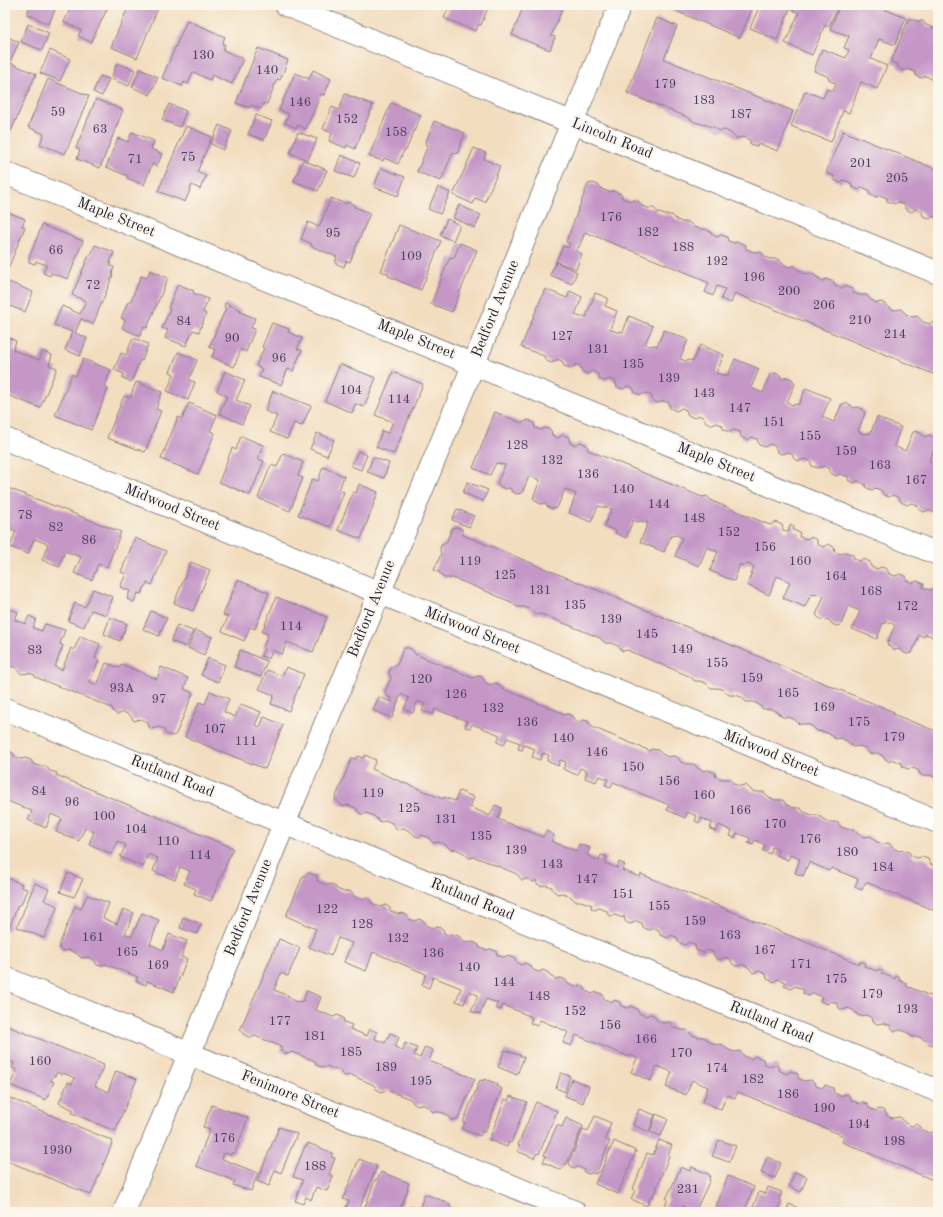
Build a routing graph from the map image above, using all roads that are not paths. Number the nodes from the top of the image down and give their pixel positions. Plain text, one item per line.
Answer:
1 (286, 5) edge
2 (620, 5) edge
3 (572, 123) junction
4 (5, 173) edge
5 (938, 273) edge
6 (474, 364) junction
7 (5, 439) edge
8 (938, 554) edge
9 (379, 592) junction
10 (5, 709) edge
11 (938, 822) edge
12 (284, 823) junction
13 (5, 978) edge
14 (189, 1054) junction
15 (938, 1091) edge
16 (124, 1212) edge
17 (575, 1212) edge

1 - 3 street, Lincoln Road
2 - 3 street, Bedford Avenue
3 - 5 street, Lincoln Road
3 - 6 street, Bedford Avenue
4 - 6 street, Maple Street
6 - 8 street, Maple Street
6 - 9 street, Bedford Avenue
7 - 9 street, Midwood Street
9 - 11 street, Midwood Street
9 - 12 street, Bedford Avenue
10 - 12 street, Rutland Road
12 - 14 street, Bedford Avenue
12 - 15 street, Rutland Road
13 - 14 street, Fenimore Street
14 - 16 street, Bedford Avenue
14 - 17 street, Fenimore Street

